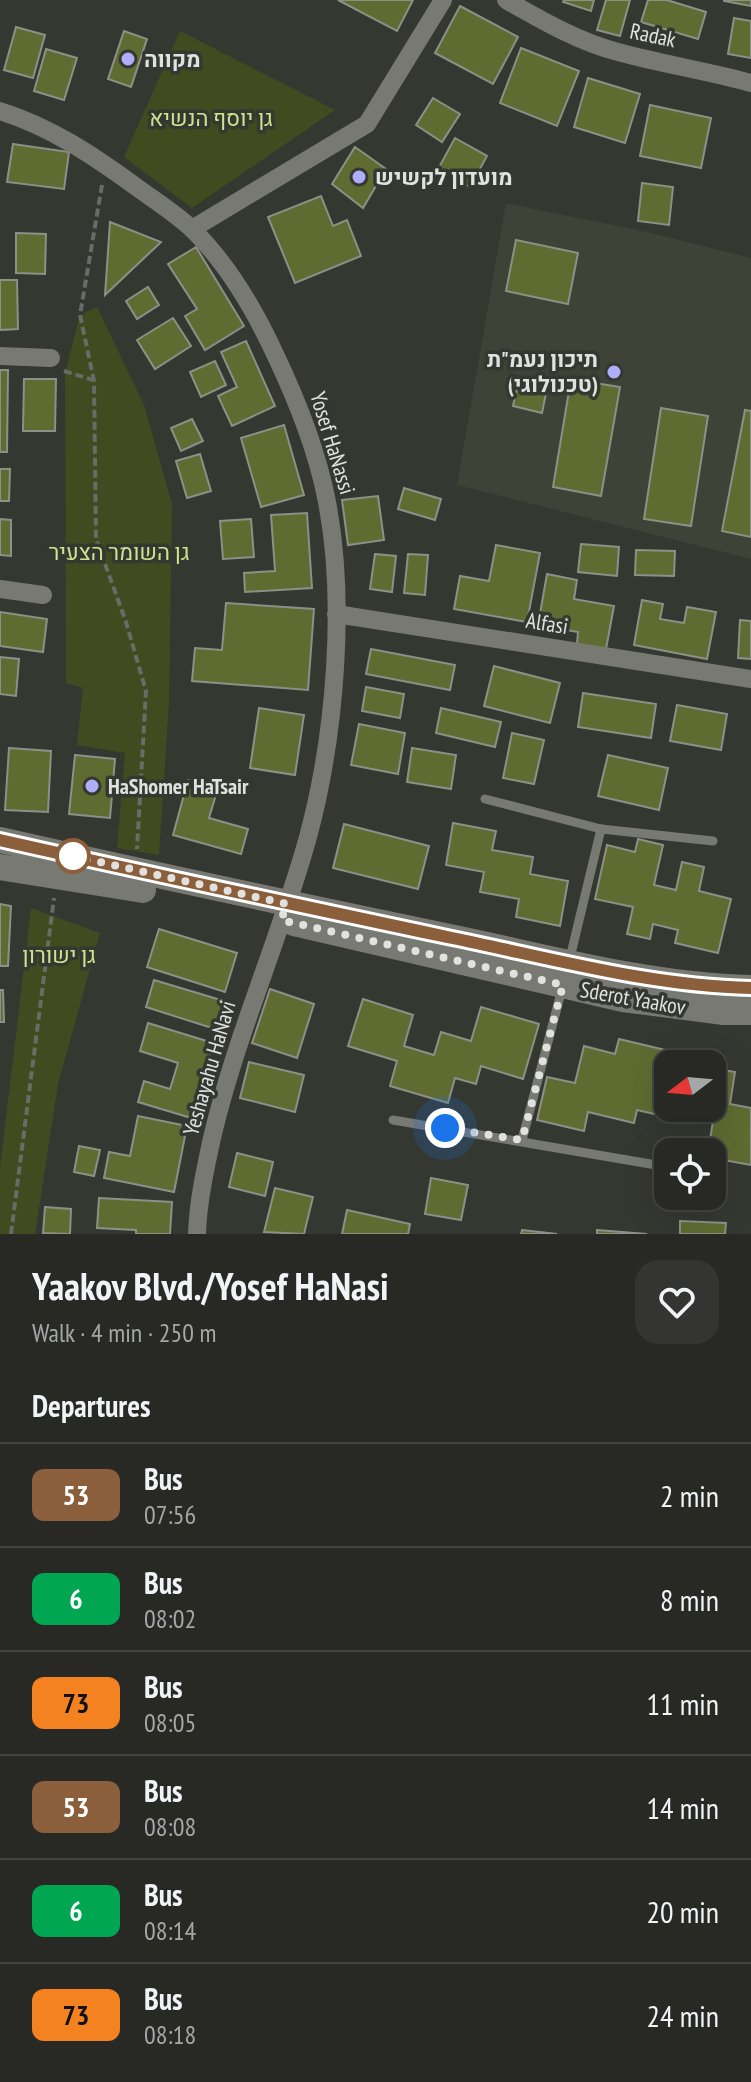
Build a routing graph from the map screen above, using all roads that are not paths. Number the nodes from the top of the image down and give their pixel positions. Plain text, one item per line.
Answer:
1 (443, 0) edge
2 (506, 0) edge
3 (751, 83) edge
4 (0, 111) edge
5 (192, 229) junction
6 (0, 356) edge
7 (51, 358) road end
8 (0, 589) edge
9 (43, 595) dead end
10 (336, 614) junction
11 (751, 679) edge
12 (485, 799) dead end
13 (601, 829) junction
14 (0, 840) edge
15 (713, 841) dead end
16 (0, 867) edge
17 (284, 912) junction
18 (566, 974) junction
19 (751, 988) edge
20 (751, 1012) edge
21 (393, 1120) dead end
22 (522, 1140) junction
23 (654, 1164) edge
24 (197, 1234) edge

1 - 5 street
2 - 3 street, Radak
4 - 5 street, Yosef HaNassi
5 - 10 street, Yosef HaNassi
6 - 7 street
8 - 9 street
10 - 11 street, Alfasi
10 - 17 street, Yosef HaNassi
12 - 13 lane
13 - 15 lane
13 - 18 lane
14 - 17 street, Sderot Yaakov
16 - 17 street, Sderot Yaakov
17 - 18 street, Sderot Yaakov
17 - 24 street, Yeshayahu HaNavi
18 - 19 street, Sderot Yaakov
18 - 20 street, Sderot Yaakov
18 - 22 lane
21 - 22 lane
22 - 23 lane

